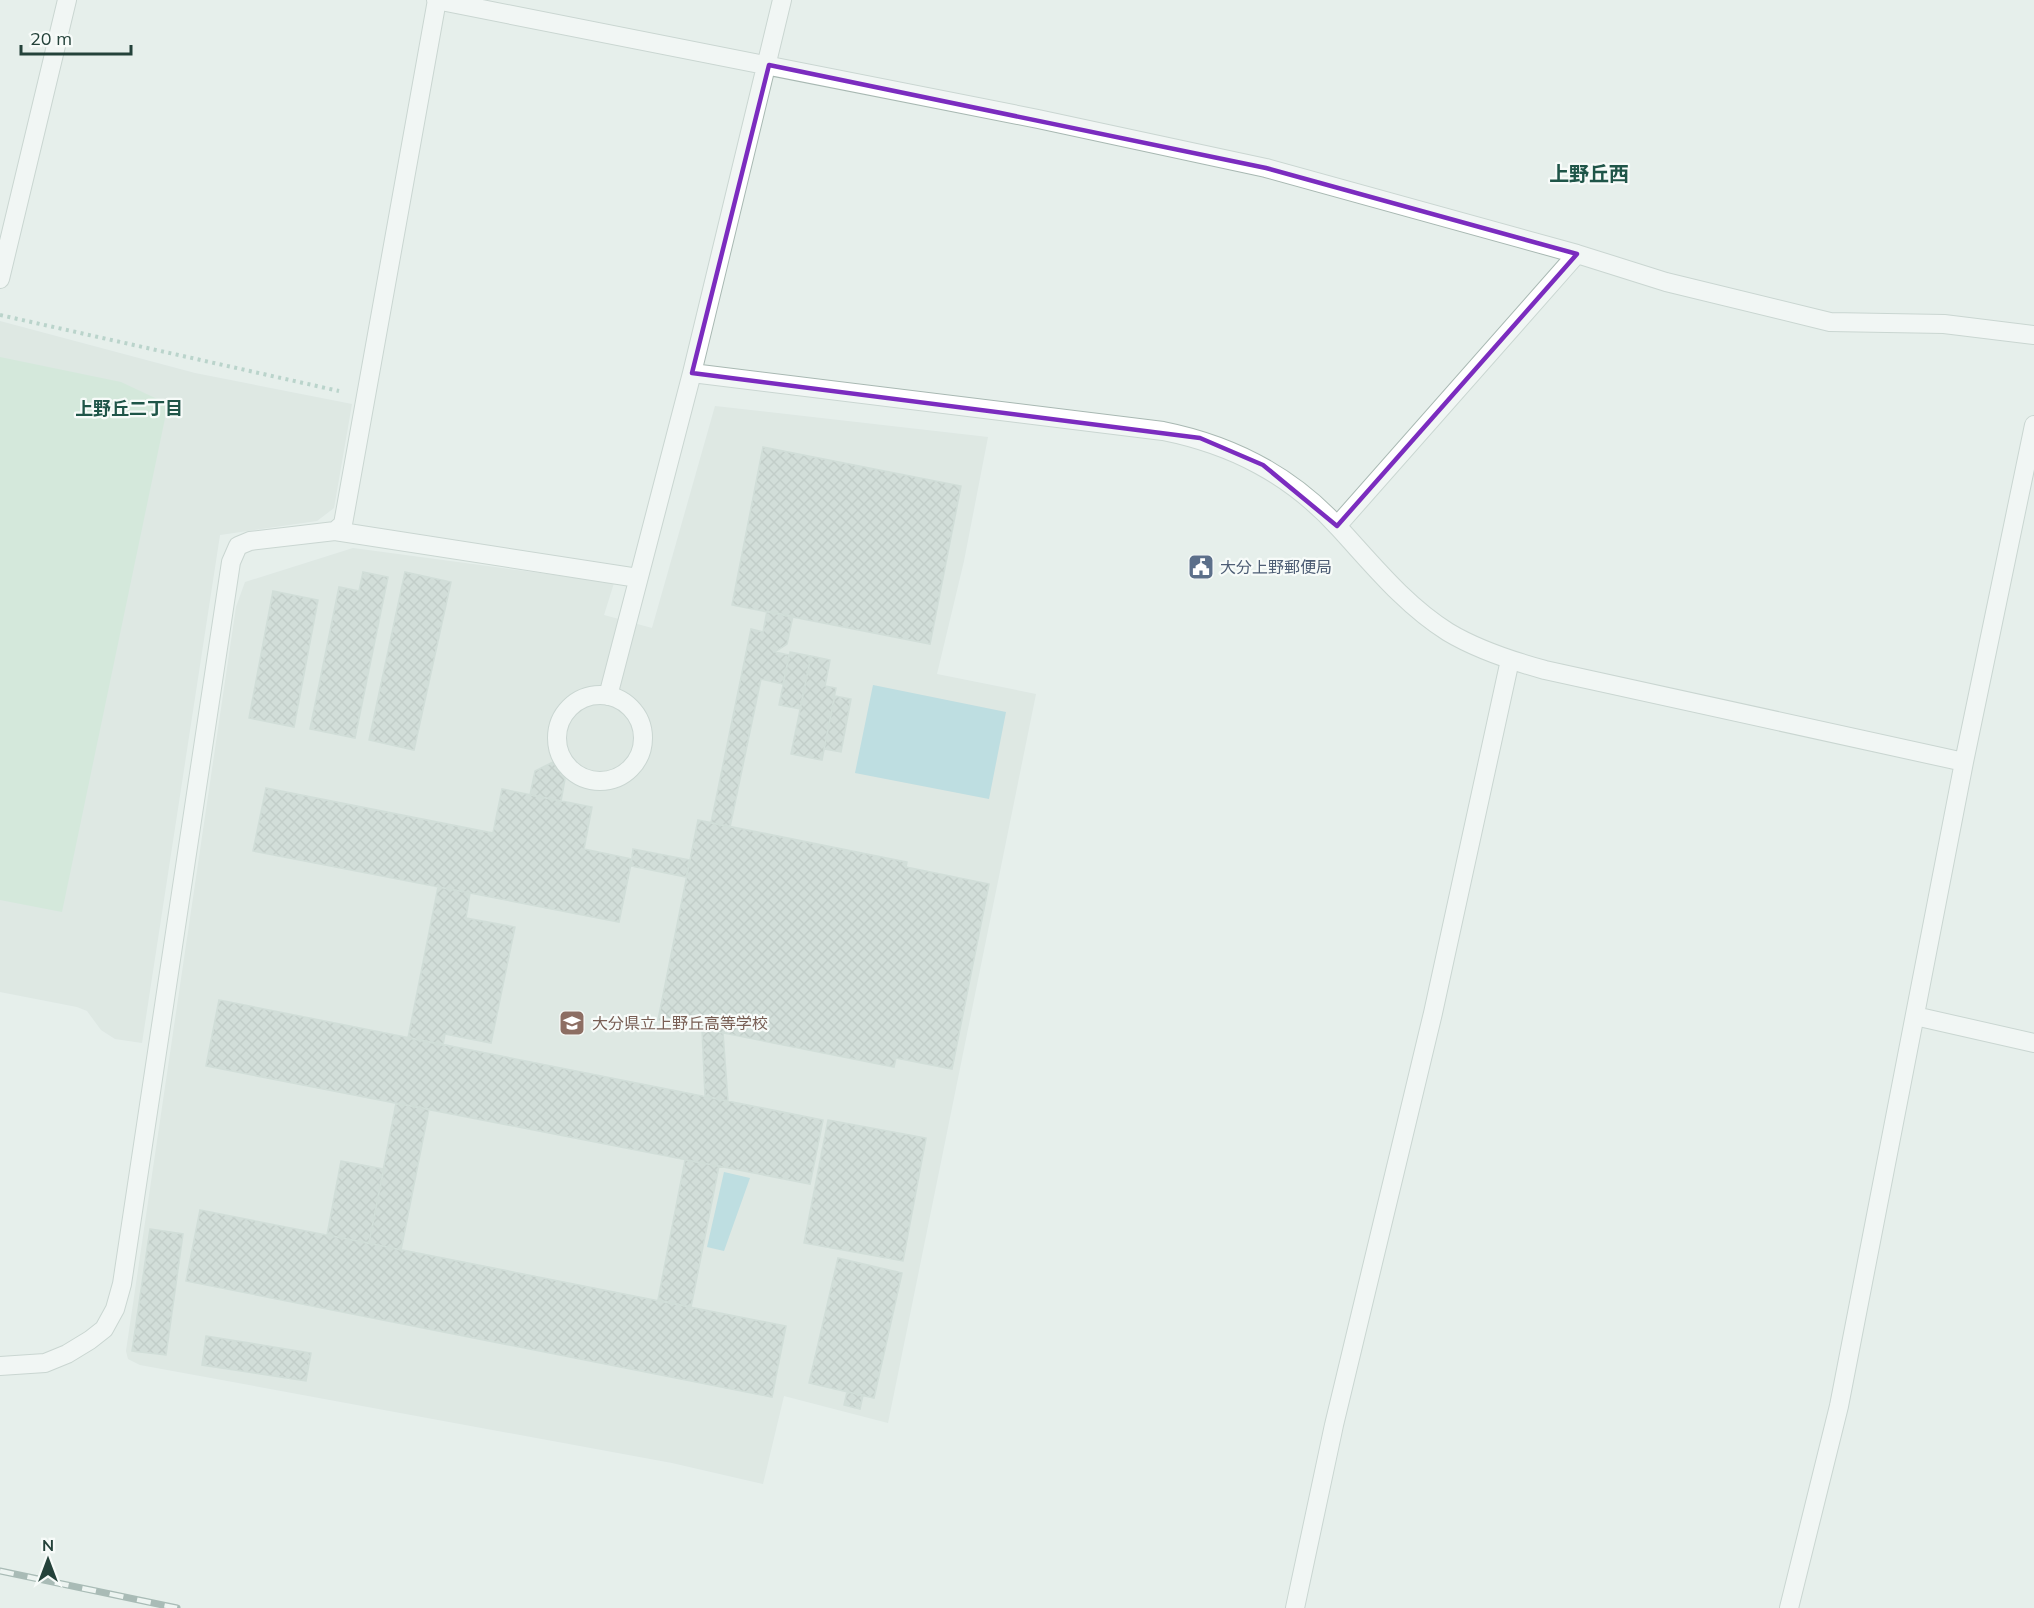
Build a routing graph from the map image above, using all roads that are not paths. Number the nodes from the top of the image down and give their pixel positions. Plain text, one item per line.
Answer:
1 (67, 0) edge
2 (436, 0) edge
3 (782, 0) edge
4 (769, 65) junction
5 (1577, 254) junction
6 (0, 279) edge
7 (2034, 335) edge
8 (692, 373) junction
9 (2034, 425) edge
10 (1337, 526) junction
11 (335, 531) junction
12 (638, 578) junction
13 (1510, 660) junction
14 (608, 696) junction
15 (1964, 762) junction
16 (1915, 1016) junction
17 (2034, 1043) edge
18 (0, 1366) edge
19 (1294, 1608) edge
20 (1789, 1608) edge

1 - 6 street
2 - 4 street
2 - 11 street
3 - 4 street
4 - 5 street
4 - 8 street
5 - 7 street
5 - 10 street
8 - 10 street
8 - 12 street
9 - 15 street
10 - 13 street
11 - 12 street
11 - 18 street
12 - 14 street
13 - 15 street
13 - 19 street
14 - 14 street
15 - 16 street
16 - 17 street
16 - 20 street

